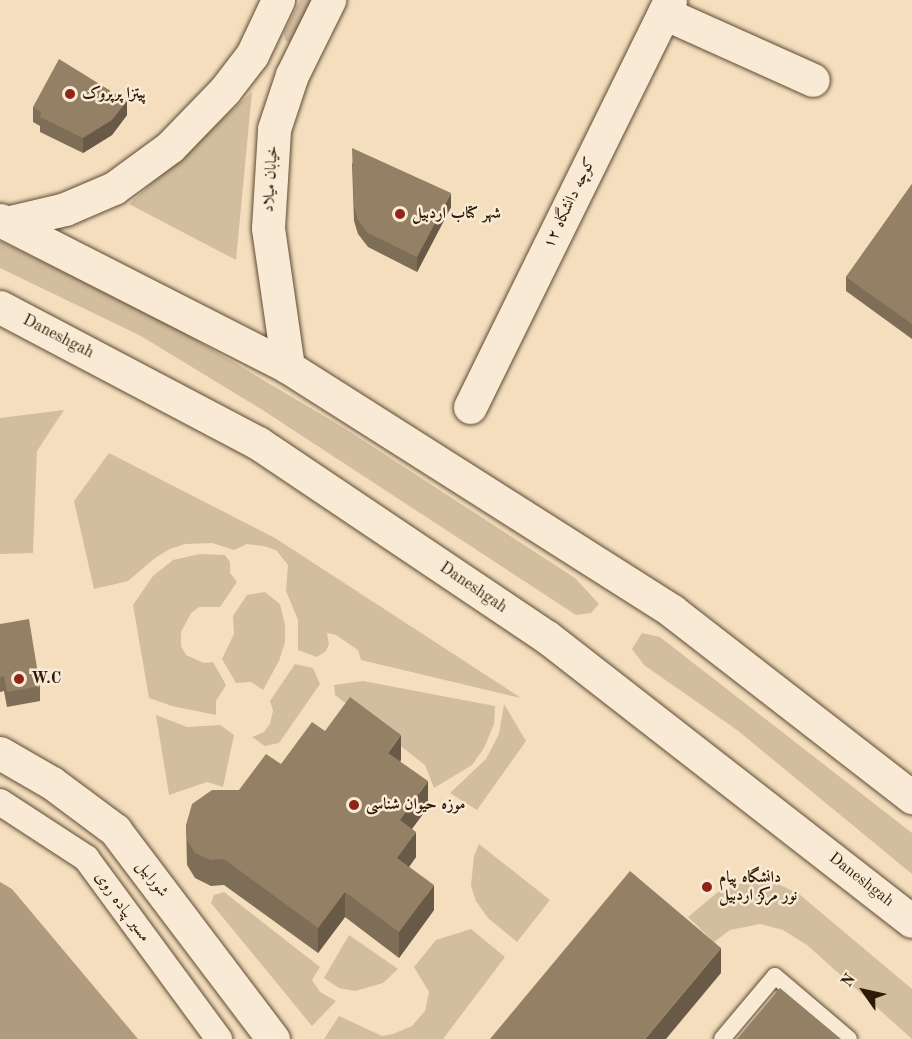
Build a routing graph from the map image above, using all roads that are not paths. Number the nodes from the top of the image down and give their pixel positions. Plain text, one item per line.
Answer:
1 (278, 0) edge
2 (329, 0) edge
3 (667, 7) edge
4 (252, 55) junction
5 (292, 75) junction
6 (813, 80) dead end
7 (3, 221) edge
8 (0, 307) edge
9 (288, 367) junction
10 (470, 407) dead end
11 (0, 753) edge
12 (912, 797) edge
13 (0, 802) edge
14 (912, 921) edge
15 (219, 1039) edge
16 (273, 1039) edge
17 (722, 1039) edge
18 (849, 1039) edge

1 - 4 main road
2 - 5 main road, خیابان میلاد
3 - 6 main road
3 - 10 main road, کوچه دانشگاه ۱۲
4 - 5 main road
4 - 7 main road
5 - 9 main road, خیابان میلاد
7 - 9 main road
8 - 14 main road, Daneshgah
9 - 12 main road
11 - 16 main road, شورابیل
13 - 15 street, مسیر پیاده روی
17 - 18 lane

